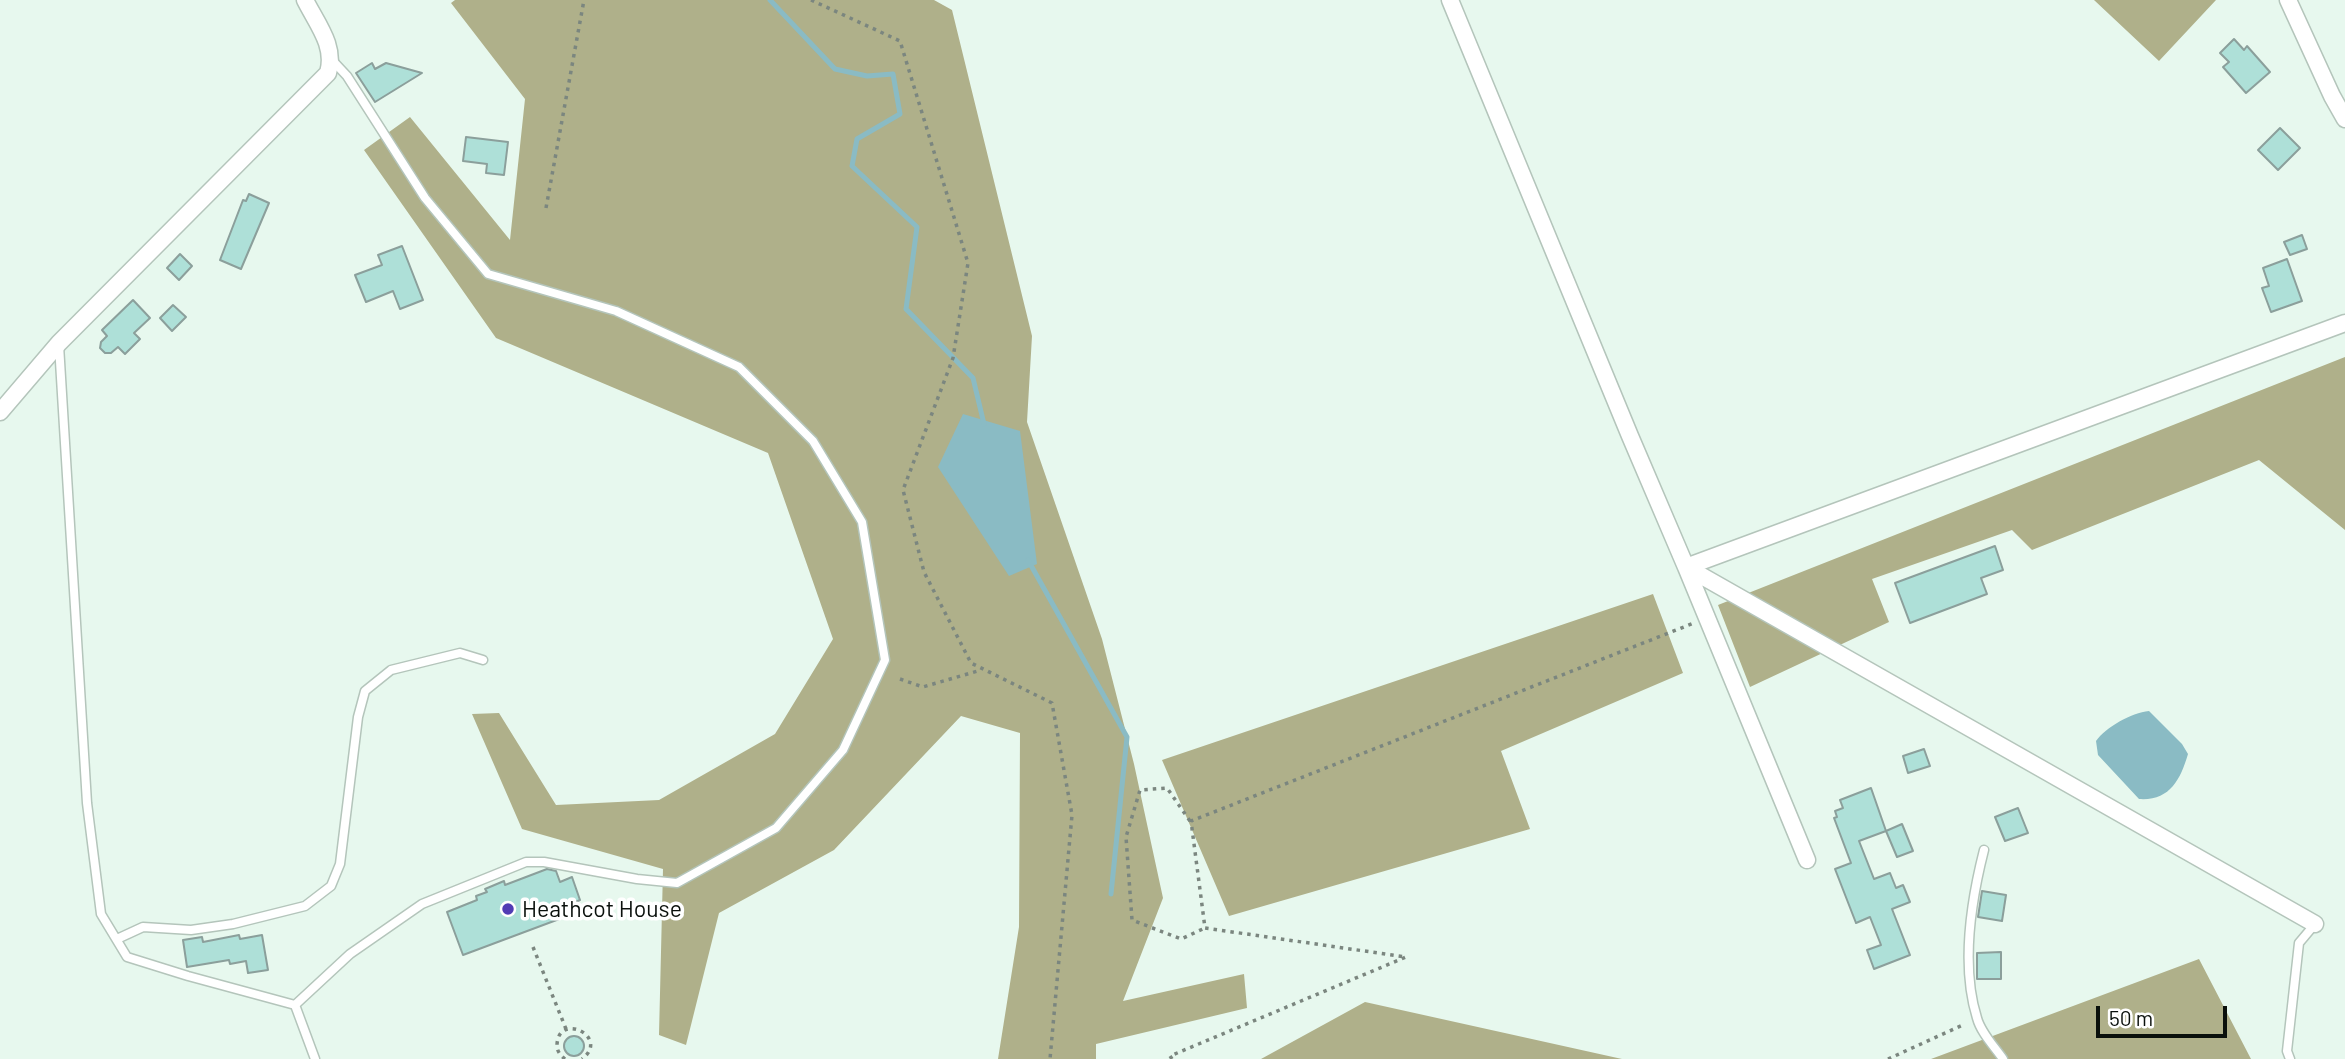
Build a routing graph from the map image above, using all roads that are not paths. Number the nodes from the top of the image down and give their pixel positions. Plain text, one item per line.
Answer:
1 (304, 0) edge
2 (1450, 0) edge
3 (2288, 0) edge
4 (332, 60) junction
5 (2345, 118) edge
6 (2345, 323) edge
7 (59, 343) junction
8 (0, 412) edge
9 (1686, 568) junction
10 (483, 660) dead end
11 (1984, 850) dead end
12 (1807, 860) dead end
13 (2315, 924) joint
14 (117, 939) junction
15 (295, 1005) junction
16 (315, 1059) edge
17 (2003, 1059) edge
18 (2290, 1059) edge

1 - 4 street
2 - 9 street
3 - 5 street
4 - 7 street
4 - 15 lane
6 - 9 street
7 - 8 street
7 - 14 lane
9 - 12 street
9 - 13 street
10 - 14 lane
11 - 17 lane
13 - 18 lane
14 - 15 lane
15 - 16 lane

